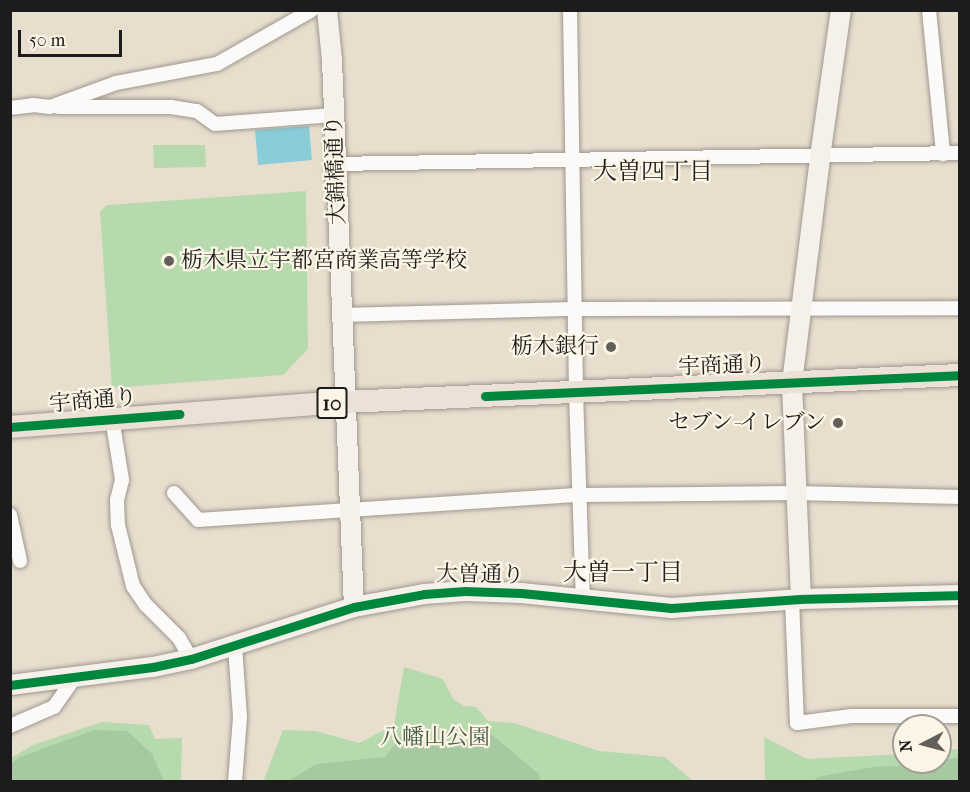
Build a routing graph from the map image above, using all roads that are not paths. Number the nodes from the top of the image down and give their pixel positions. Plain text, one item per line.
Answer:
1 (312, 10) edge
2 (327, 10) edge
3 (570, 10) edge
4 (841, 10) edge
5 (929, 10) edge
6 (50, 107) junction
7 (10, 108) edge
8 (334, 115) junction
9 (960, 153) edge
10 (943, 154) junction
11 (820, 157) junction
12 (572, 161) junction
13 (335, 164) junction
14 (960, 308) edge
15 (575, 309) junction
16 (802, 310) junction
17 (341, 315) junction
18 (960, 375) edge
19 (792, 383) junction
20 (576, 393) junction
21 (344, 402) junction
22 (112, 418) junction
23 (10, 427) edge
24 (174, 493) dead end
25 (795, 494) junction
26 (579, 495) junction
27 (960, 497) edge
28 (350, 508) junction
29 (10, 515) edge
30 (20, 561) dead end
31 (960, 595) edge
32 (796, 599) junction
33 (584, 601) junction
34 (354, 607) junction
35 (235, 646) junction
36 (191, 659) junction
37 (75, 676) junction
38 (10, 685) edge
39 (960, 716) edge
40 (10, 726) edge
41 (235, 782) edge

1 - 6 street
2 - 8 street, 大錦橋通り
3 - 12 street
4 - 11 street
5 - 10 street
6 - 7 street
6 - 8 street
8 - 13 street, 大錦橋通り
9 - 10 street
10 - 11 street
11 - 12 street
11 - 16 street
12 - 13 street
12 - 15 street
13 - 17 street, 大錦橋通り
14 - 16 street
15 - 16 street
15 - 17 street
15 - 20 street
16 - 19 street
17 - 21 street, 大錦橋通り
18 - 19 main road, 宇商通り / 10
19 - 20 main road, 宇商通り / 10
19 - 25 street
20 - 21 main road, 宇商通り / 10
20 - 26 street
21 - 22 main road, 宇商通り / 10
21 - 28 street, 大錦橋通り
22 - 23 main road, 宇商通り / 10
22 - 36 street
24 - 28 street
25 - 26 street
25 - 27 street
25 - 32 street
26 - 28 street
26 - 33 street
28 - 34 street, 大錦橋通り
29 - 30 street
31 - 32 street, 大曽通り
32 - 33 street, 大曽通り
32 - 39 street
33 - 34 street, 大曽通り
34 - 35 street, 大曽通り
35 - 36 street, 大曽通り
35 - 41 street
36 - 37 street, 大曽通り
37 - 38 street, 大曽通り
37 - 40 street

